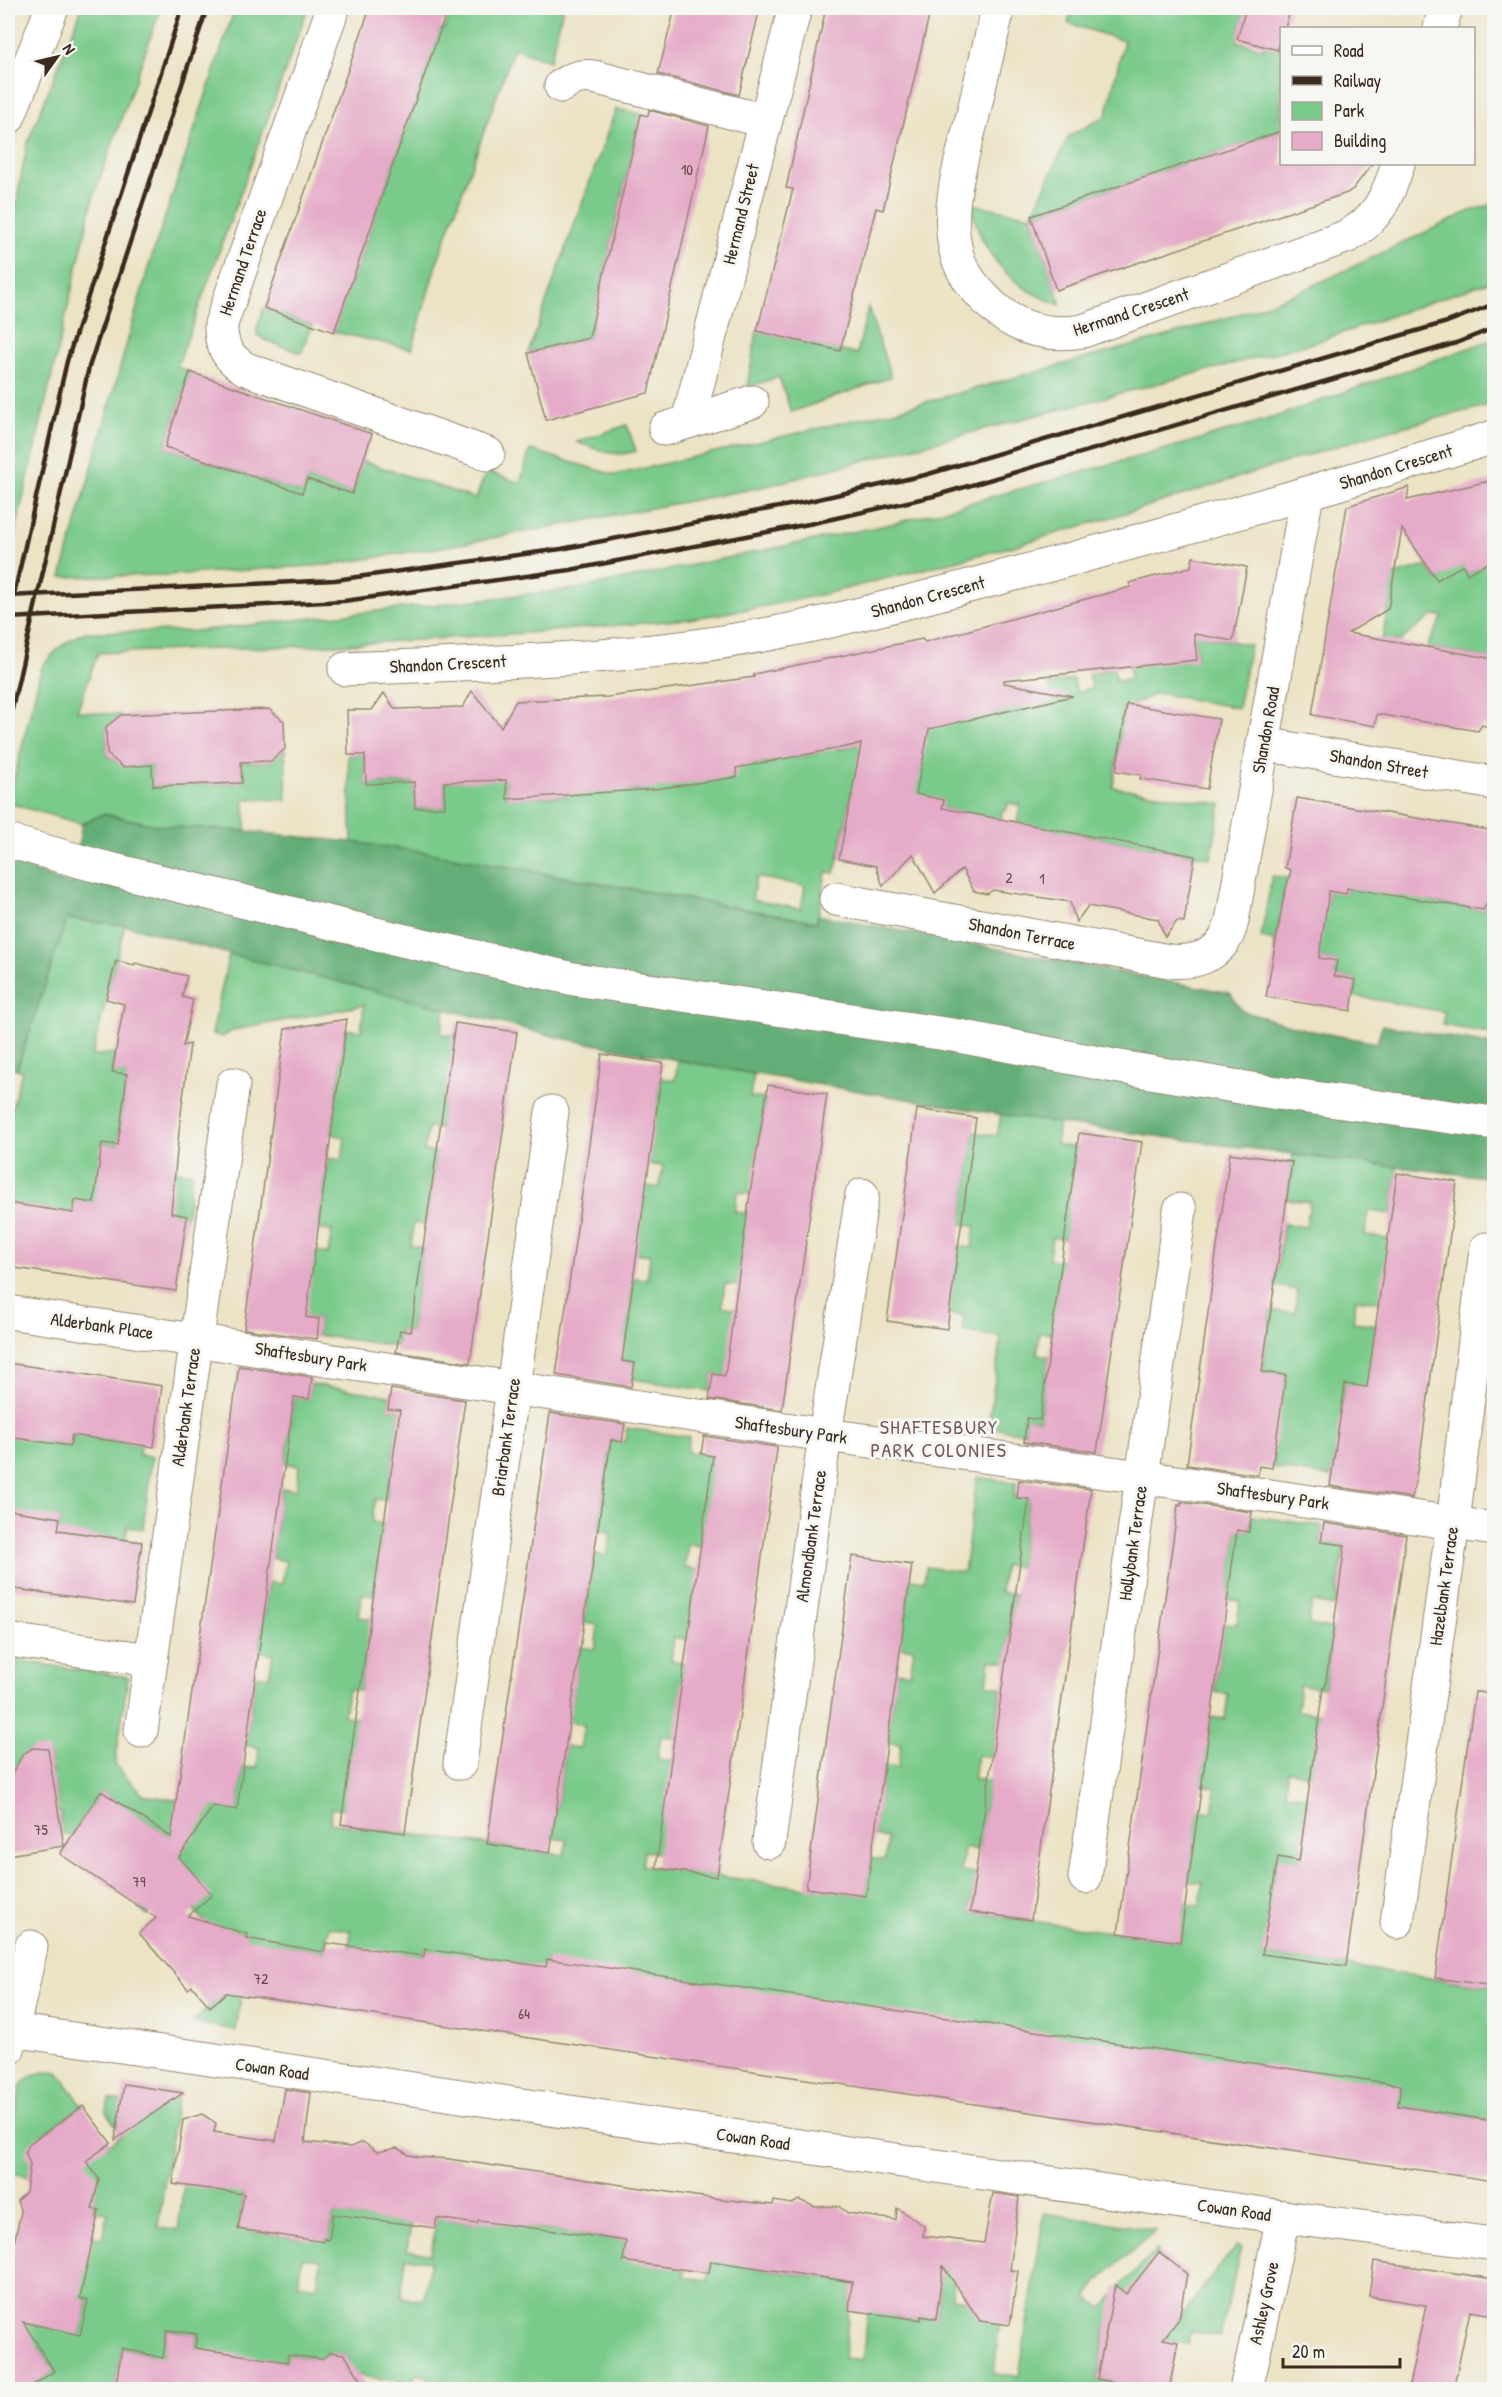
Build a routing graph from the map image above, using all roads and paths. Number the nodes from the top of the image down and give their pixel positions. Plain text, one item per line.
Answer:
1 (52, 8) edge
2 (333, 8) edge
3 (795, 8) edge
4 (998, 8) edge
5 (1446, 8) edge
6 (1440, 27) edge
7 (561, 86) dead end
8 (8, 118) edge
9 (765, 121) junction
10 (1398, 165) edge
11 (752, 402) dead end
12 (1494, 437) edge
13 (488, 454) dead end
14 (1307, 494) junction
15 (345, 669) dead end
16 (1263, 744) junction
17 (1494, 783) edge
18 (15, 843) edge
19 (836, 898) dead end
20 (1208, 957) joint
21 (233, 1084) dead end
22 (552, 1112) dead end
23 (1494, 1123) edge
24 (862, 1195) dead end
25 (1180, 1210) dead end
26 (1486, 1249) dead end
27 (8, 1312) edge
28 (196, 1340) junction
29 (513, 1388) junction
30 (825, 1435) junction
31 (1142, 1477) junction
32 (1453, 1523) junction
33 (1494, 1529) edge
34 (8, 1640) edge
35 (151, 1660) junction
36 (141, 1731) dead end
37 (460, 1763) dead end
38 (769, 1842) dead end
39 (1085, 1877) dead end
40 (1397, 1922) dead end
41 (31, 1947) dead end
42 (10, 2040) edge
43 (1283, 2217) junction
44 (1494, 2244) edge
45 (1246, 2390) edge

1 - 8 street
2 - 13 street, Hermand Terrace
3 - 9 street, Hermand Street
4 - 10 street, Hermand Crescent
5 - 6 street
7 - 9 street
9 - 11 street, Hermand Street
12 - 14 street, Shandon Crescent
14 - 15 street, Shandon Crescent
14 - 16 street, Shandon Road
16 - 17 street, Shandon Street
16 - 20 street, Shandon Road
18 - 23 street
19 - 20 street, Shandon Terrace
21 - 28 street, Alderbank Terrace
22 - 29 street, Briarbank Terrace
24 - 30 street, Almondbank Terrace
25 - 31 street, Hollybank Terrace
26 - 32 street, Hazelbank Terrace
27 - 28 street, Alderbank Place
28 - 29 street, Shaftesbury Park
28 - 35 street, Alderbank Terrace
29 - 30 street, Shaftesbury Park
29 - 37 street, Briarbank Terrace
30 - 31 street, Shaftesbury Park
30 - 38 street, Almondbank Terrace
31 - 32 street, Shaftesbury Park
31 - 39 street, Hollybank Terrace
32 - 33 street, Shaftesbury Park
32 - 40 street, Hazelbank Terrace
34 - 35 street
35 - 36 street, Alderbank Terrace
41 - 42 street
42 - 43 street, Cowan Road
43 - 44 street, Cowan Road
43 - 45 street, Ashley Grove

